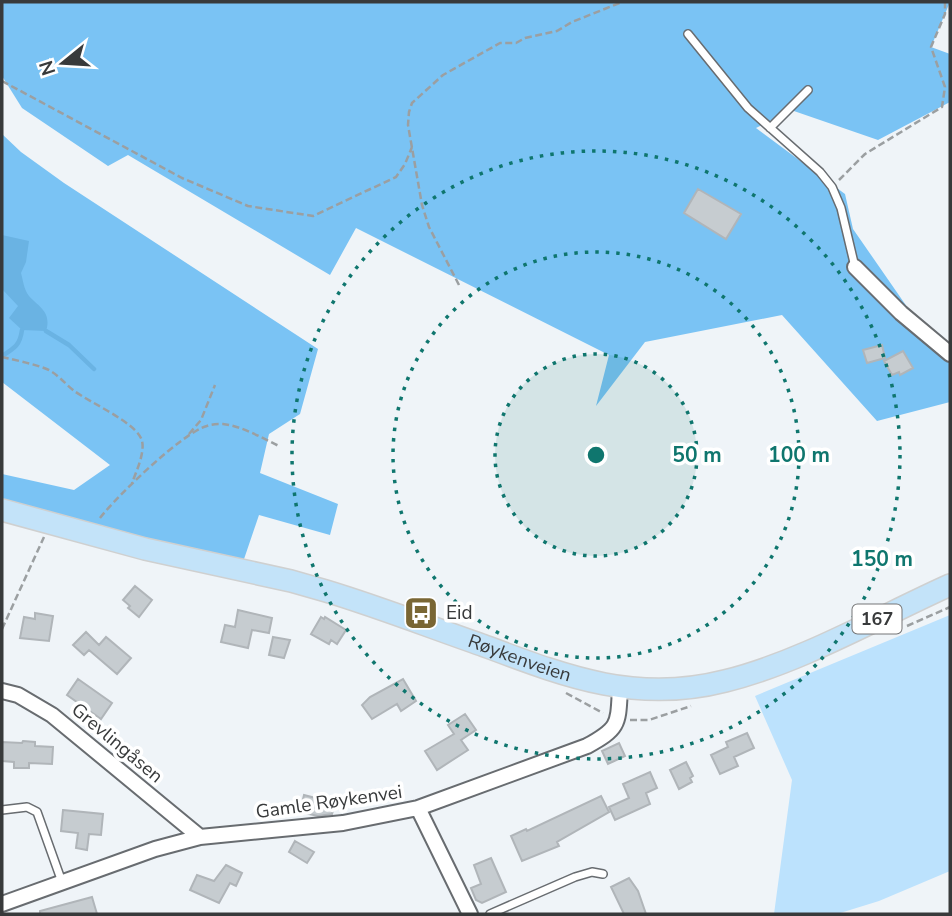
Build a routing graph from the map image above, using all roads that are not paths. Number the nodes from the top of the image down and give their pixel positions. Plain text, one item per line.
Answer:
1 (688, 34) dead end
2 (807, 90) dead end
3 (770, 128) junction
4 (855, 267) joint
5 (950, 354) edge
6 (2, 510) edge
7 (950, 585) edge
8 (620, 688) junction
9 (2, 691) edge
10 (418, 808) junction
11 (2, 810) edge
12 (200, 837) junction
13 (603, 874) dead end
14 (62, 882) junction
15 (2, 904) edge
16 (470, 914) edge
17 (490, 914) edge

1 - 3 lane
2 - 3 lane
3 - 4 lane
4 - 5 street
6 - 8 main road, Røykenveien / 167
7 - 8 main road, Røykenveien / 167
8 - 10 street, Gamle Røykenvei
9 - 12 street, Grevlingåsen
10 - 12 street, Gamle Røykenvei
10 - 16 street
11 - 14 lane
12 - 14 street, Gamle Røykenvei
13 - 17 lane
14 - 15 street, Gamle Røykenvei

